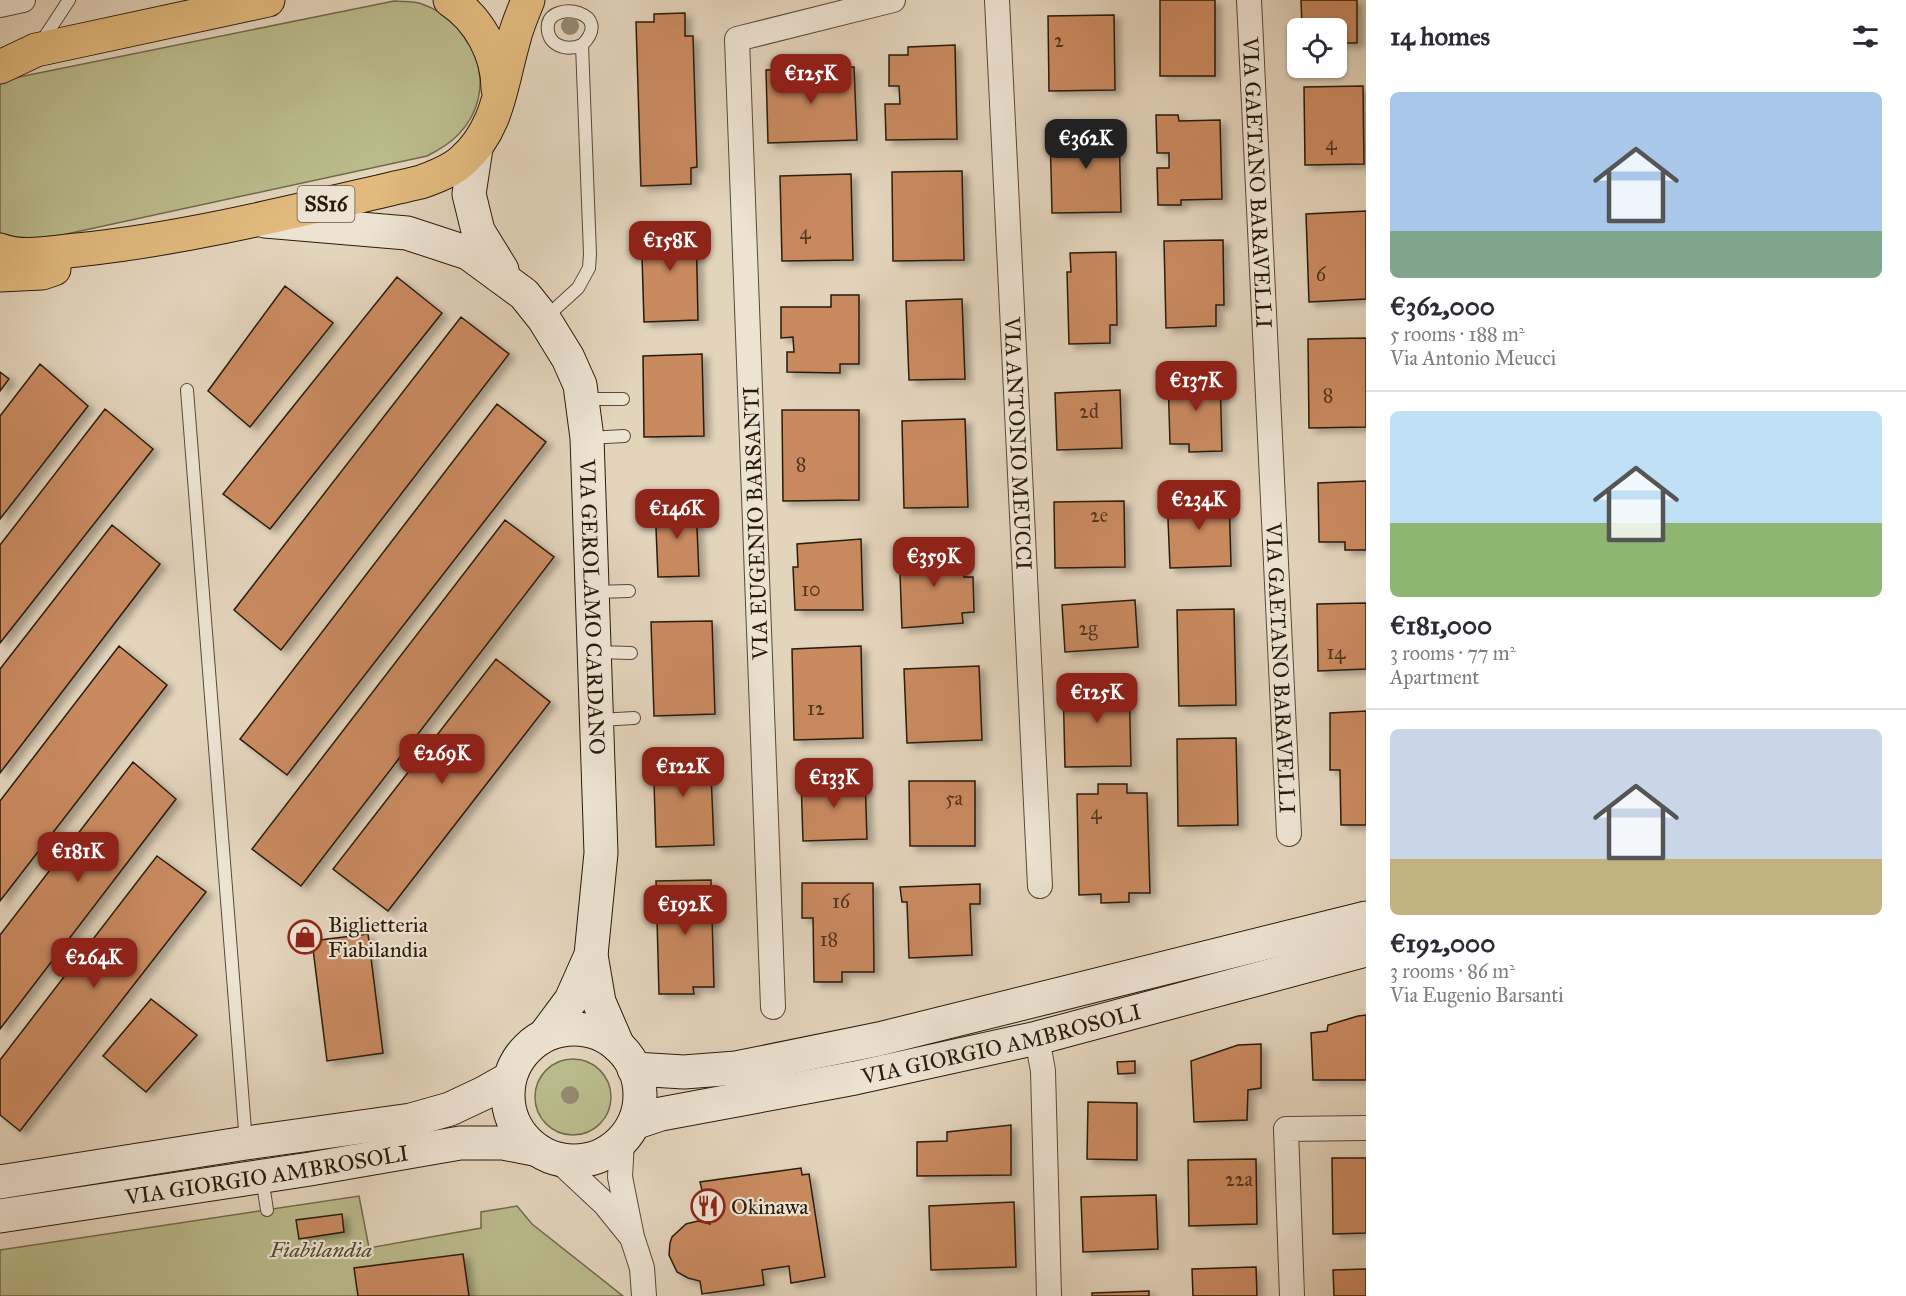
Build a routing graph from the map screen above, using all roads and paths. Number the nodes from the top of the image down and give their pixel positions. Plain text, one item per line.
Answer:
1 (69, 0) edge
2 (268, 0) edge
3 (450, 0) edge
4 (528, 0) edge
5 (893, 0) edge
6 (998, 0) edge
7 (1249, 0) edge
8 (582, 45) dead end
9 (0, 49) edge
10 (36, 50) junction
11 (0, 67) edge
12 (499, 106) junction
13 (476, 148) junction
14 (254, 220) junction
15 (119, 246) junction
16 (0, 250) edge
17 (0, 275) edge
18 (509, 282) junction
19 (544, 319) junction
20 (188, 390) dead end
21 (583, 399) junction
22 (623, 399) dead end
23 (624, 436) dead end
24 (587, 438) junction
25 (629, 591) dead end
26 (592, 592) junction
27 (594, 652) junction
28 (631, 653) dead end
29 (633, 718) dead end
30 (596, 720) junction
31 (1289, 834) dead end
32 (1040, 886) dead end
33 (1366, 918) edge
34 (1366, 950) edge
35 (591, 955) junction
36 (773, 1007) dead end
37 (545, 1035) junction
38 (1037, 1038) junction
39 (626, 1057) junction
40 (509, 1079) junction
41 (1366, 1128) edge
42 (628, 1131) junction
43 (246, 1143) junction
44 (546, 1154) junction
45 (262, 1177) junction
46 (0, 1182) edge
47 (267, 1210) dead end
48 (0, 1216) edge
49 (632, 1237) junction
50 (644, 1296) edge
51 (1049, 1296) edge
52 (1292, 1296) edge

1 - 10 lane
2 - 10 main road
3 - 12 main road, SS16
4 - 12 main road, SS16
5 - 36 street, VIA EUGENIO BARSANTI
6 - 32 street, VIA ANTONIO MEUCCI
7 - 31 street, VIA GAETANO BARAVELLI
8 - 19 lane
9 - 10 main road
10 - 11 main road
12 - 13 main road, SS16
13 - 14 main road, SS16
13 - 18 main road, VIA GEROLAMO CARDANO
14 - 15 main road, SS16
14 - 18 main road, VIA GEROLAMO CARDANO
15 - 16 main road, SS16
15 - 17 main road, SS16
18 - 19 main road, VIA GEROLAMO CARDANO
19 - 21 main road, VIA GEROLAMO CARDANO
20 - 43 lane
21 - 22 lane
21 - 24 main road, VIA GEROLAMO CARDANO
23 - 24 lane
24 - 26 main road, VIA GEROLAMO CARDANO
25 - 26 lane
26 - 27 main road, VIA GEROLAMO CARDANO
27 - 28 lane
27 - 30 main road, VIA GEROLAMO CARDANO
29 - 30 lane
30 - 35 main road, VIA GEROLAMO CARDANO
33 - 39 main road, VIA GIORGIO AMBROSOLI
34 - 38 main road, VIA GIORGIO AMBROSOLI
35 - 37 main road, VIA GEROLAMO CARDANO
35 - 39 main road, VIA GEROLAMO CARDANO
37 - 39 main road
37 - 40 main road
38 - 42 main road, VIA GIORGIO AMBROSOLI
38 - 51 street
39 - 42 main road
40 - 43 main road, VIA GIORGIO AMBROSOLI
40 - 44 main road
41 - 52 street
42 - 44 main road
42 - 49 street
43 - 46 main road, VIA GIORGIO AMBROSOLI
44 - 45 main road, VIA GIORGIO AMBROSOLI
44 - 49 street
45 - 47 lane
45 - 48 main road, VIA GIORGIO AMBROSOLI
49 - 50 street

